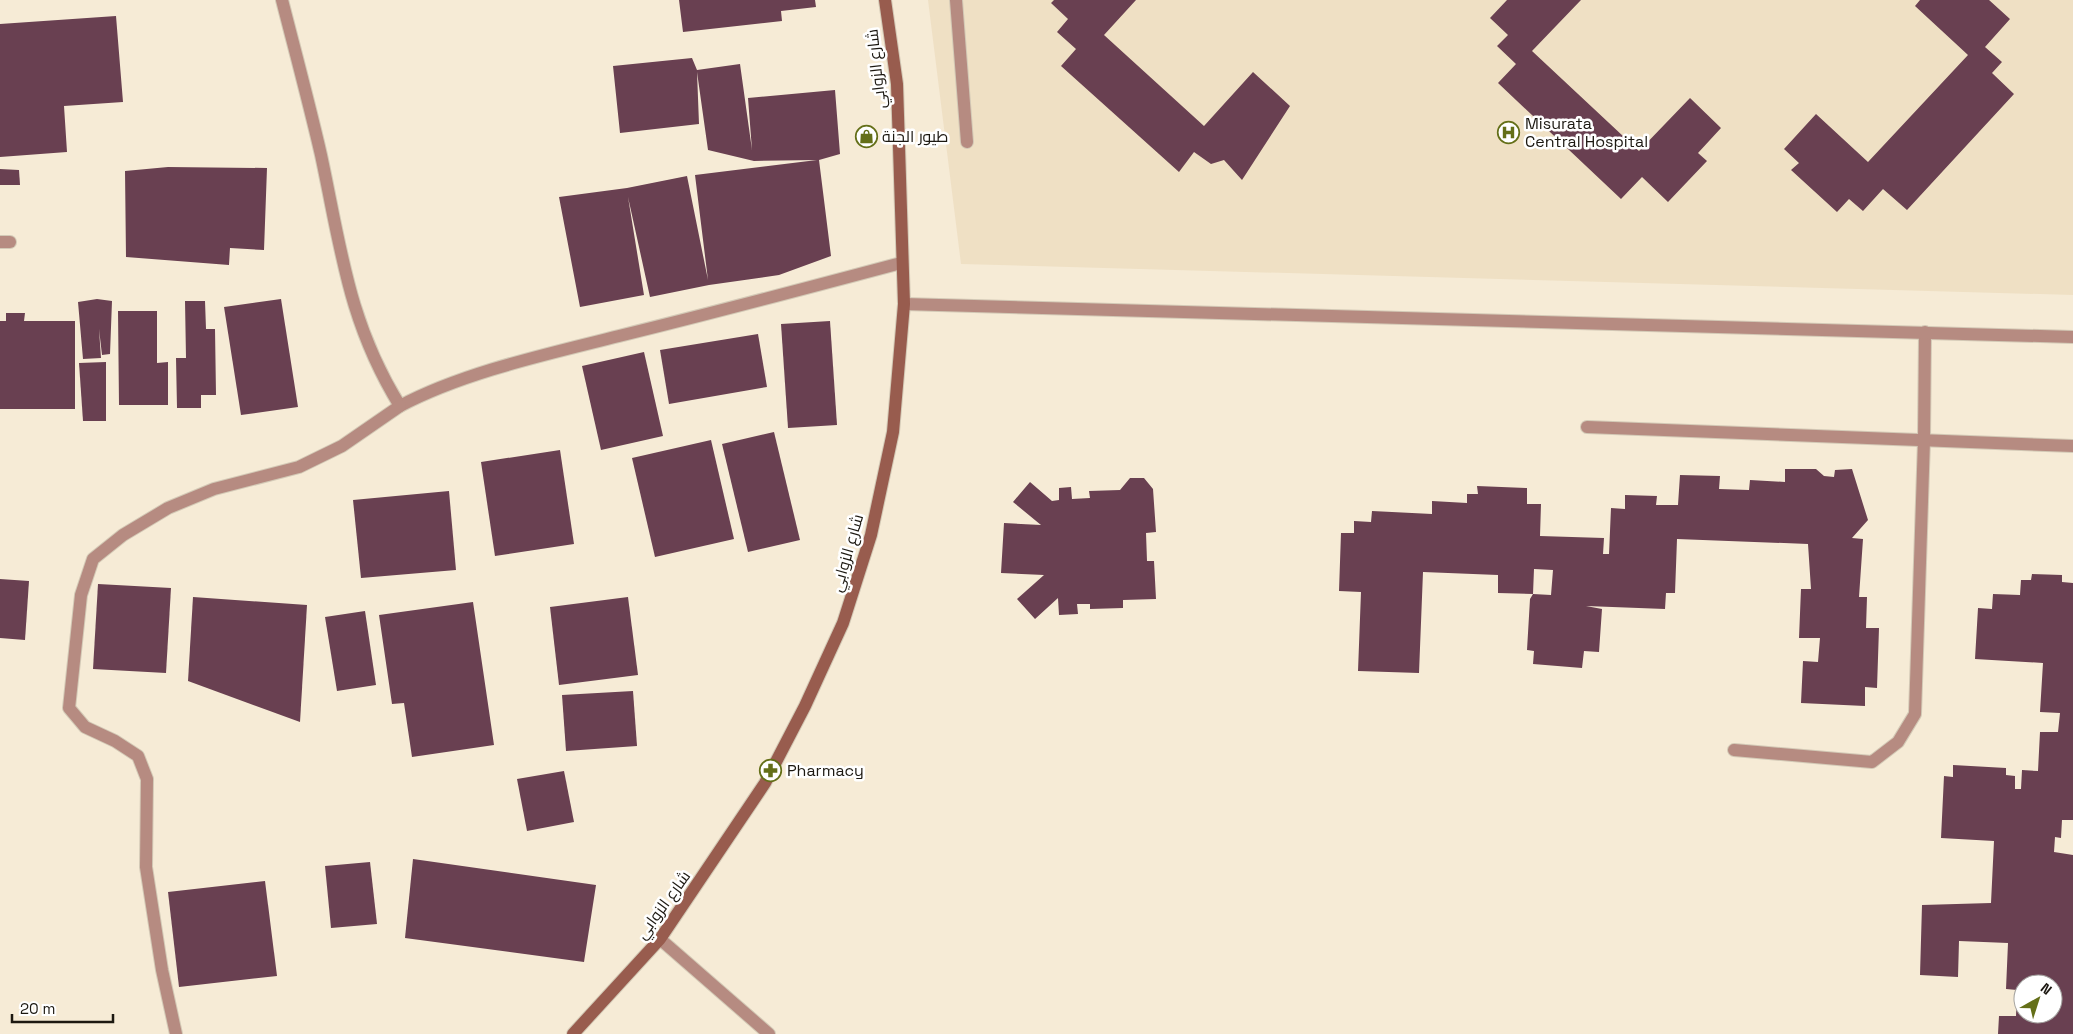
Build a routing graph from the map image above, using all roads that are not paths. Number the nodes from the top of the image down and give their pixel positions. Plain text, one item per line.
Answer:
1 (282, 0) edge
2 (885, 0) edge
3 (956, 0) edge
4 (967, 142) dead end
5 (901, 263) junction
6 (904, 304) junction
7 (1926, 332) junction
8 (2073, 337) edge
9 (400, 406) junction
10 (1587, 426) dead end
11 (1924, 440) junction
12 (2073, 446) edge
13 (1734, 750) dead end
14 (660, 939) junction
15 (176, 1034) edge
16 (573, 1034) edge
17 (769, 1034) edge

1 - 9 street
2 - 5 street, شارع الزوابي
3 - 4 street
5 - 6 street, شارع الزوابي
5 - 9 street
6 - 7 street
6 - 14 street, شارع الزوابي
7 - 8 street
7 - 11 street
9 - 15 street
10 - 11 street
11 - 12 street
11 - 13 street
14 - 16 street, شارع الزوابي
14 - 17 street

